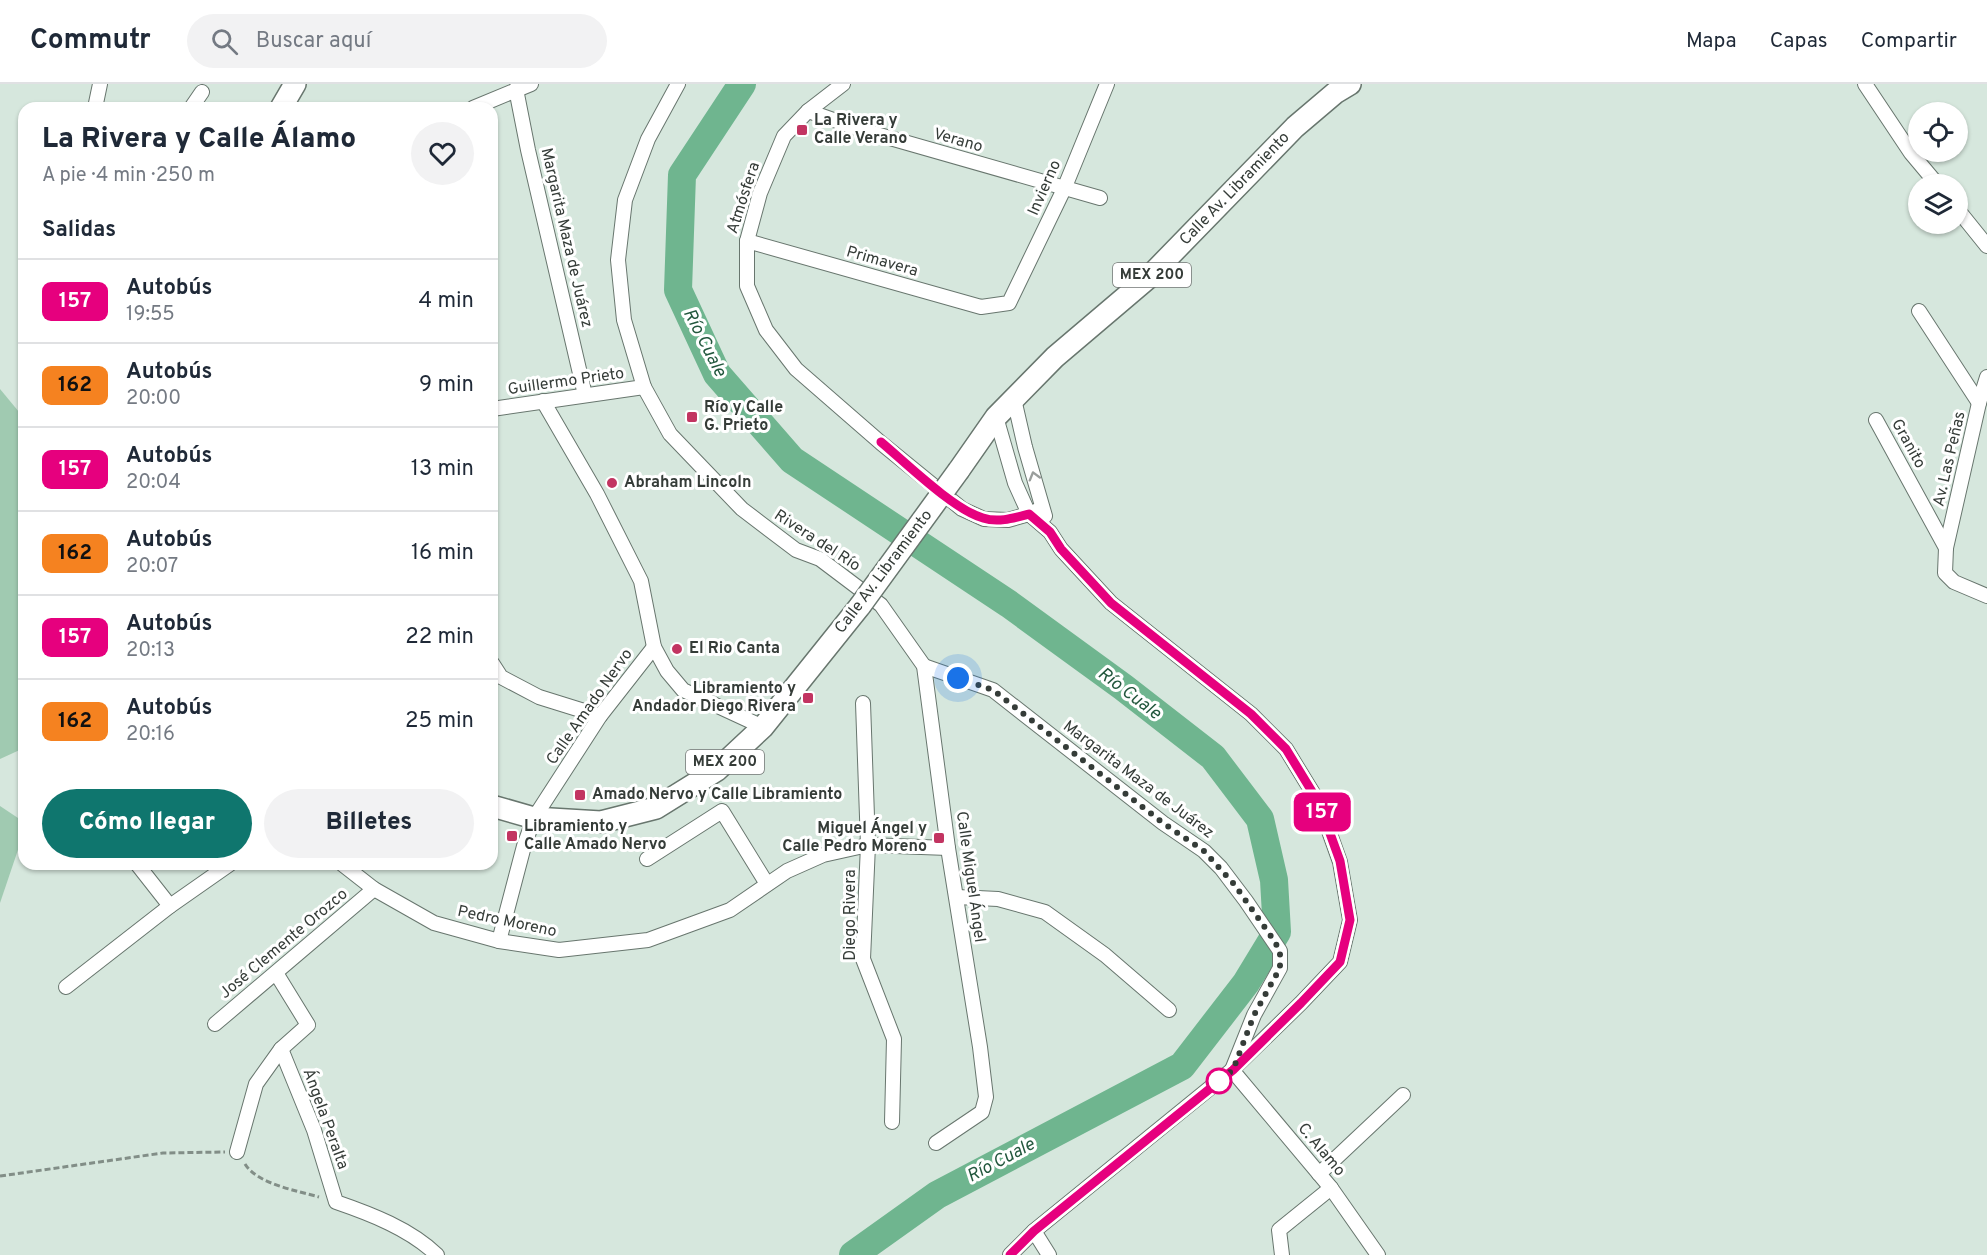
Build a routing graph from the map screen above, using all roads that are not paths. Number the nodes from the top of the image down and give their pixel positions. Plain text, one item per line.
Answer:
1 (100, 84) edge
2 (295, 84) edge
3 (531, 84) edge
4 (677, 84) edge
5 (843, 84) edge
6 (1107, 84) edge
7 (1350, 84) edge
8 (1865, 84) edge
9 (516, 89) junction
10 (202, 92) dead end
11 (96, 102) edge
12 (196, 102) edge
13 (284, 102) edge
14 (487, 102) edge
15 (808, 111) junction
16 (1929, 174) edge
17 (1064, 189) junction
18 (1100, 198) dead end
19 (1968, 222) edge
20 (747, 241) junction
21 (1987, 246) edge
22 (1009, 303) joint
23 (1919, 311) dead end
24 (1987, 377) edge
25 (644, 387) junction
26 (585, 395) junction
27 (1014, 399) junction
28 (543, 401) junction
29 (1979, 403) junction
30 (498, 408) edge
31 (996, 417) junction
32 (1876, 420) dead end
33 (1042, 508) junction
34 (1029, 514) junction
35 (1050, 532) junction
36 (1946, 548) junction
37 (1987, 596) edge
38 (881, 605) joint
39 (654, 647) junction
40 (924, 666) junction
41 (498, 672) edge
42 (863, 703) dead end
43 (600, 716) junction
44 (763, 727) junction
45 (498, 808) edge
46 (534, 818) junction
47 (868, 845) junction
48 (948, 848) junction
49 (647, 859) dead end
50 (142, 870) edge
51 (221, 870) edge
52 (350, 870) edge
53 (767, 884) junction
54 (374, 889) junction
55 (957, 897) junction
56 (170, 906) junction
57 (499, 941) junction
58 (276, 973) junction
59 (66, 987) dead end
60 (1169, 1010) dead end
61 (215, 1024) dead end
62 (281, 1049) junction
63 (1233, 1070) junction
64 (1403, 1095) dead end
65 (892, 1122) dead end
66 (936, 1143) dead end
67 (237, 1152) road end
68 (1319, 1174) junction
69 (1331, 1188) junction
70 (1034, 1231) junction
71 (437, 1255) edge
72 (1010, 1255) edge
73 (1049, 1255) edge
74 (1282, 1255) edge
75 (1378, 1255) edge

1 - 11 street
2 - 13 main road
3 - 9 street
4 - 25 street, Rivera del Río
5 - 15 street, Atmósfera
6 - 17 street, Invierno
7 - 27 main road, Calle Av. Libramiento / MEX 200
8 - 16 street
9 - 14 street
9 - 26 street, Margarita Maza de Juárez
10 - 12 street
15 - 17 street, Verano
15 - 20 street, Atmósfera
17 - 18 street, Verano
17 - 22 street, Invierno
19 - 21 street
20 - 22 street, Primavera
20 - 34 street, Atmósfera
23 - 29 street
24 - 29 street, Av. Las Peñas
25 - 26 street, Guillermo Prieto
25 - 38 street, Rivera del Río
26 - 28 street, Guillermo Prieto
27 - 31 main road, Calle Av. Libramiento / MEX 200
33 -> 27 street
28 - 30 street, Guillermo Prieto
28 - 39 street, Calle Amado Nervo
29 - 36 street, Av. Las Peñas
31 - 34 street
31 - 44 main road, Calle Av. Libramiento / MEX 200, bridge
32 - 36 street, Granito
33 - 34 street, Atmósfera
33 - 35 street
34 - 35 street
35 - 63 street
36 - 37 street
38 - 40 street, Calle Miguel Ángel
39 - 43 street, Calle Amado Nervo
39 - 44 street
40 - 48 street, Calle Miguel Ángel
40 - 63 street, Margarita Maza de Juárez
41 - 43 street
42 - 47 street, Diego Rivera
43 - 46 street, Calle Amado Nervo
44 - 46 main road, Calle Av. Libramiento / MEX 200
45 - 46 main road, Calle Av. Libramiento / MEX 200
46 - 57 street, Calle Amado Nervo
47 - 48 street, Pedro Moreno
47 - 53 street, Pedro Moreno
47 - 65 street, Diego Rivera
48 - 55 street, Calle Miguel Ángel
49 - 53 street
50 - 56 street
51 - 56 street
52 - 54 street, Pedro Moreno
53 - 57 street, Pedro Moreno
54 - 57 street, Pedro Moreno
54 - 58 street, José Clemente Orozco
55 - 60 street
55 - 66 street, Calle Miguel Ángel
56 - 59 street
58 - 61 street, José Clemente Orozco
58 - 62 street
62 - 67 street
62 - 71 street, Ángela Peralta
63 - 68 street, C. Alamo
63 - 70 street
64 - 68 street
68 - 69 street, C. Alamo
69 - 74 street
69 - 75 street, C. Alamo
70 - 72 street
70 - 73 street

